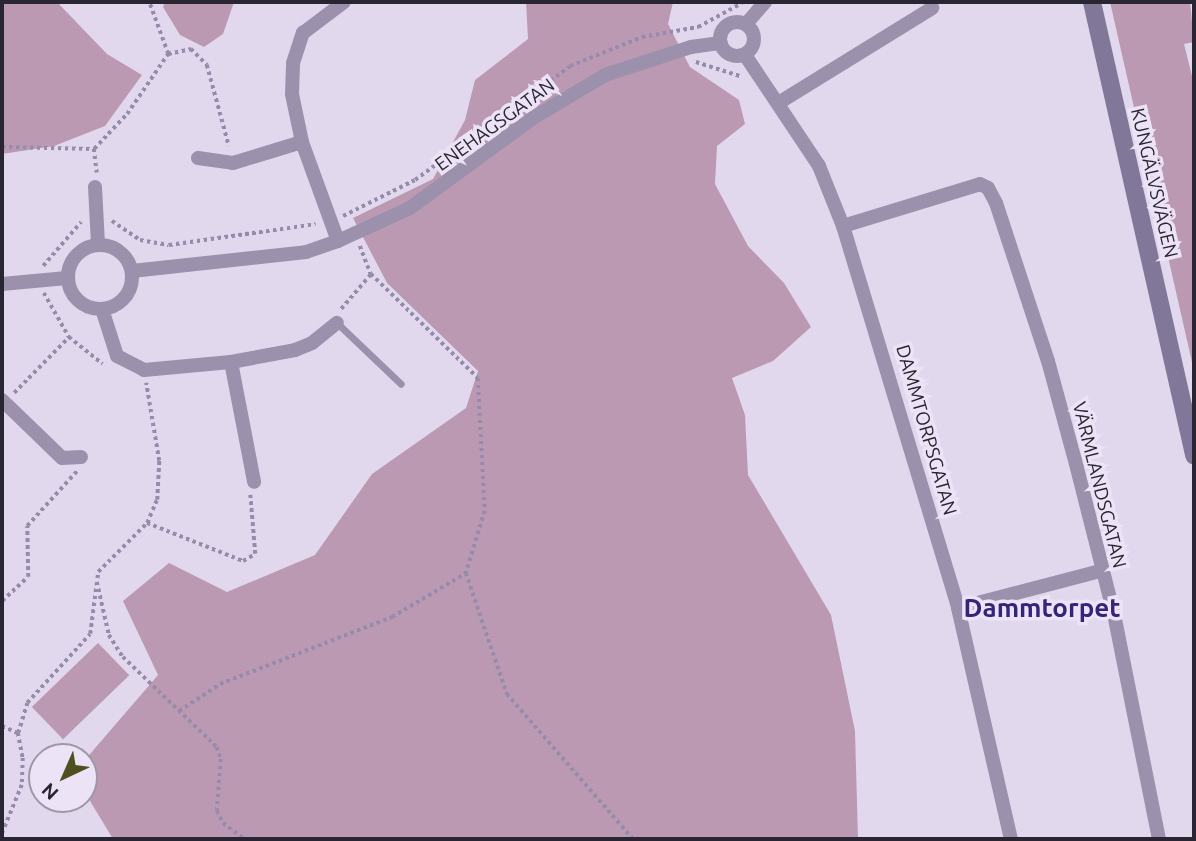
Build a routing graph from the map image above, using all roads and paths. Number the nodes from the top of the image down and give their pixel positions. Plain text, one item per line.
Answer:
1 (149, 2) edge
2 (344, 2) edge
3 (744, 2) edge
4 (765, 2) edge
5 (1092, 2) edge
6 (932, 8) dead end
7 (746, 24) junction
8 (686, 30) junction
9 (720, 43) junction
10 (691, 47) junction
11 (168, 54) junction
12 (745, 55) junction
13 (747, 82) dead end
14 (780, 102) junction
15 (302, 142) junction
16 (2, 147) edge
17 (198, 158) dead end
18 (233, 163) junction
19 (95, 187) dead end
20 (96, 215) junction
21 (330, 220) junction
22 (844, 226) junction
23 (355, 234) junction
24 (338, 241) junction
25 (98, 244) junction
26 (132, 271) junction
27 (371, 274) junction
28 (67, 278) junction
29 (41, 279) junction
30 (2, 284) edge
31 (102, 309) junction
32 (337, 323) junction
33 (69, 337) junction
34 (231, 362) junction
35 (112, 371) dead end
36 (140, 376) junction
37 (401, 384) dead end
38 (146, 386) junction
39 (4, 401) edge
40 (1194, 456) edge
41 (81, 457) joint
42 (254, 482) joint
43 (147, 523) junction
44 (1100, 571) junction
45 (466, 573) junction
46 (96, 579) junction
47 (2, 601) edge
48 (958, 608) junction
49 (179, 711) junction
50 (2, 726) edge
51 (18, 733) junction
52 (2, 834) edge
53 (244, 839) edge
54 (633, 839) edge
55 (1010, 839) edge
56 (1159, 839) edge

1 - 11 path
2 - 15 street
3 - 8 path
4 - 7 street
5 - 40 main road, KUNGÄLVSVÄGEN
6 - 14 street
7 - 9 street
7 - 12 street
8 - 10 path
8 - 21 path
9 - 10 street, ENEHAGSGATAN
9 - 12 street
10 - 13 path
10 - 23 street, ENEHAGSGATAN
11 - 16 path
11 - 18 path
12 - 14 street, DAMMTORPSGATAN
14 - 22 street, DAMMTORPSGATAN
15 - 18 street
15 - 21 street
17 - 18 street
19 - 20 street
20 - 21 path
20 - 25 street
20 - 29 path
21 - 24 street
22 - 44 street, VÄRMLANDSGATAN
22 - 48 street, DAMMTORPSGATAN
23 - 24 street, ENEHAGSGATAN
23 - 27 path
24 - 26 street, ENEHAGSGATAN
25 - 26 street
25 - 28 street
26 - 31 street
27 - 32 path
27 - 45 path
28 - 29 street
28 - 31 street
29 - 30 street
29 - 33 path
31 - 36 street
32 - 34 street
32 - 37 lane
33 - 35 path
33 - 39 path
34 - 36 street
34 - 42 street
36 - 38 path
36 - 38 path
38 - 43 path
39 - 41 street
41 - 47 path
42 - 43 path
43 - 46 path
44 - 48 street
44 - 56 street, VÄRMLANDSGATAN
45 - 49 path
45 - 54 path
46 - 49 path
46 - 51 path
48 - 55 street, DAMMTORPSGATAN
49 - 53 path
50 - 51 path
51 - 52 path

